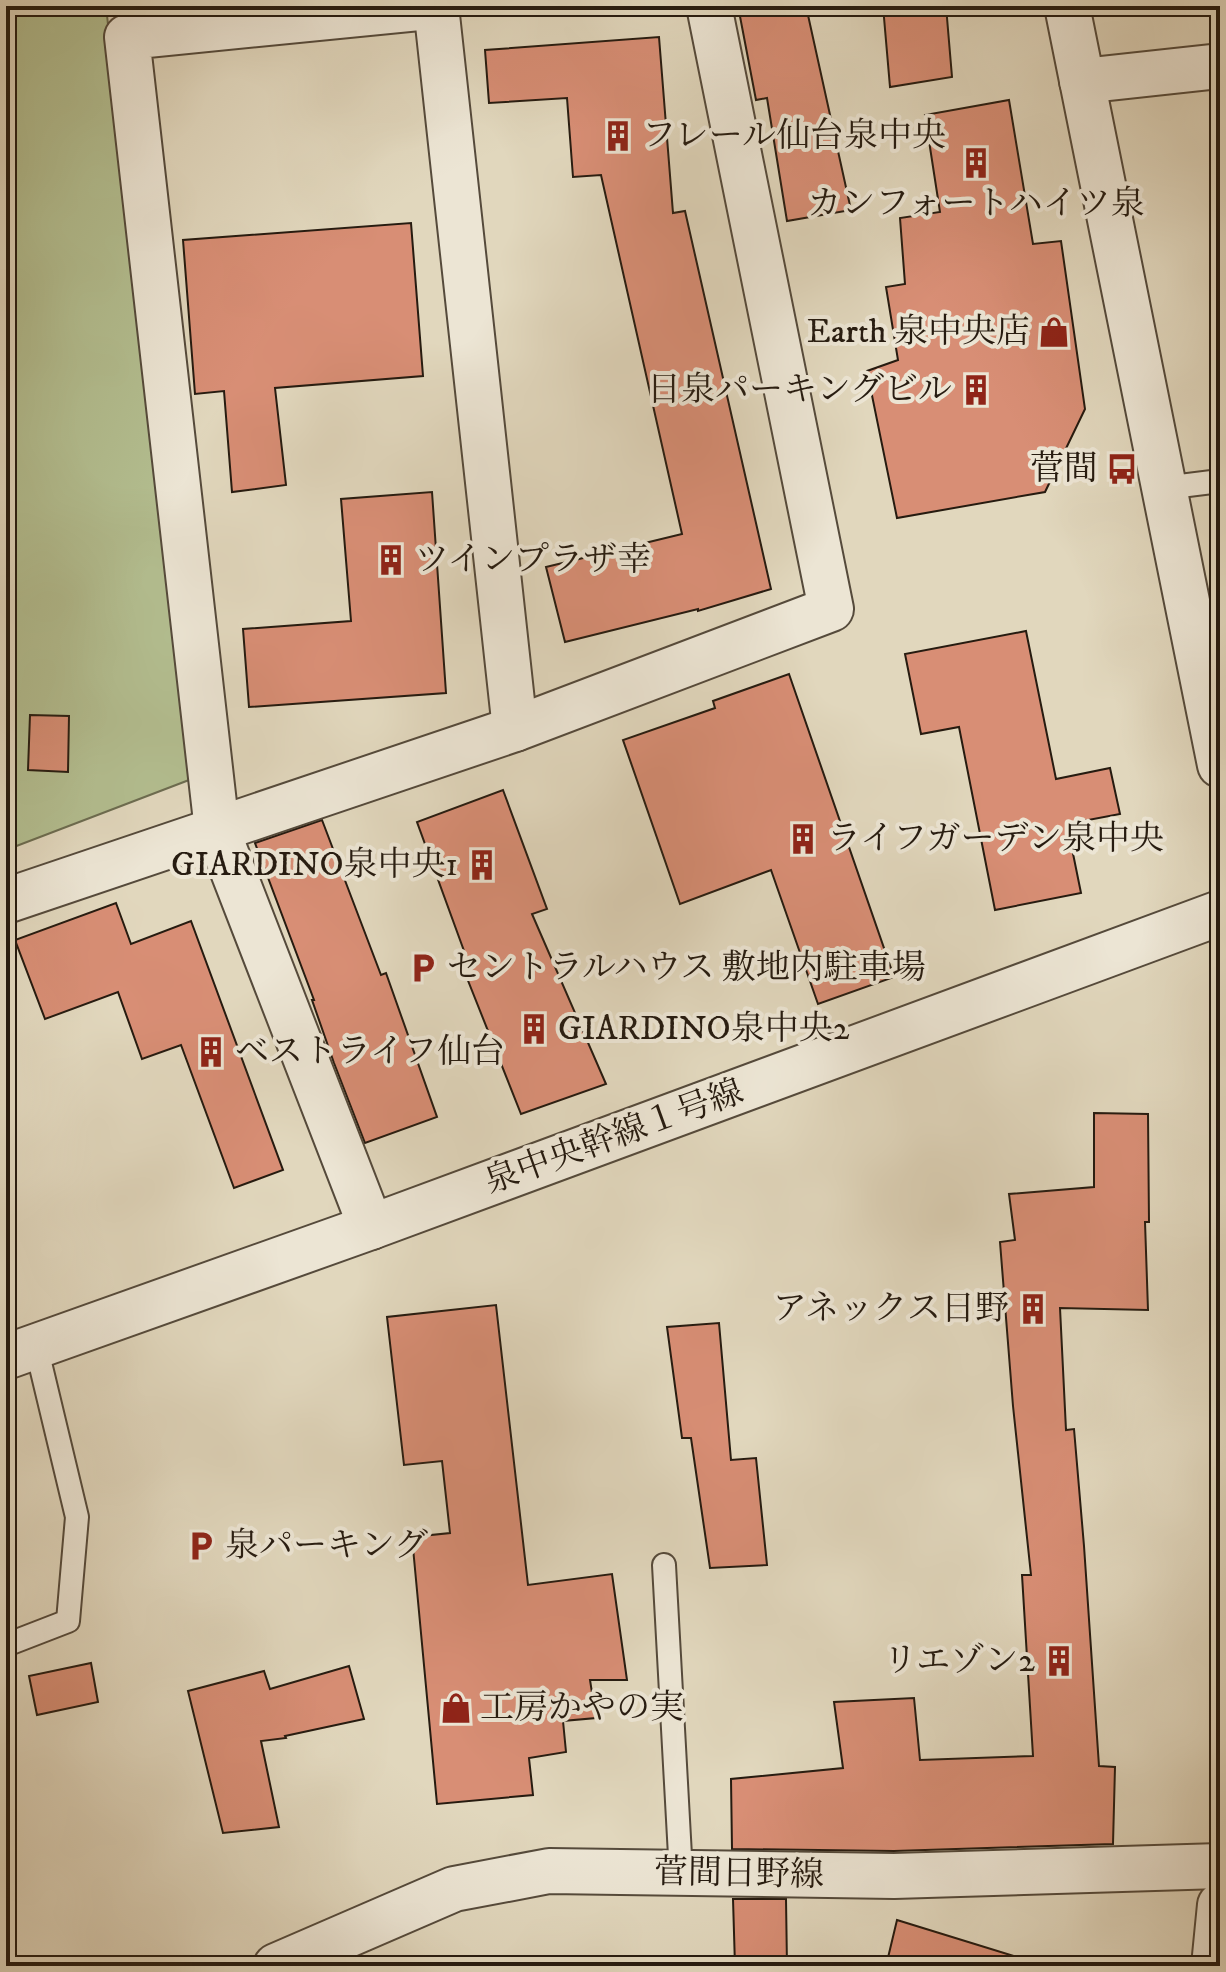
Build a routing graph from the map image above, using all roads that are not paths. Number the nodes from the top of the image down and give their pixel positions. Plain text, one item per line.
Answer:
1 (438, 6) edge
2 (709, 6) edge
3 (1067, 6) edge
4 (1220, 66) edge
5 (1082, 81) junction
6 (1220, 481) edge
7 (1164, 488) junction
8 (515, 729) junction
9 (1220, 765) edge
10 (217, 830) junction
11 (6, 901) edge
12 (1220, 913) edge
13 (371, 1227) junction
14 (21, 1352) edge
15 (664, 1565) dead end
16 (6, 1645) edge
17 (1220, 1866) edge
18 (681, 1874) junction
19 (1220, 1905) edge
20 (276, 1966) edge
21 (1214, 1966) edge

1 - 8 street
1 - 10 street
2 - 8 street
3 - 5 street
4 - 5 street
5 - 7 street
6 - 7 lane
7 - 9 street
8 - 10 street
10 - 11 street
10 - 13 street
12 - 13 street, 泉中央幹線１号線
13 - 14 street, 泉中央幹線１号線
14 - 16 lane
15 - 18 lane
17 - 18 street, 菅間日野線
18 - 20 street, 菅間日野線
19 - 21 street

